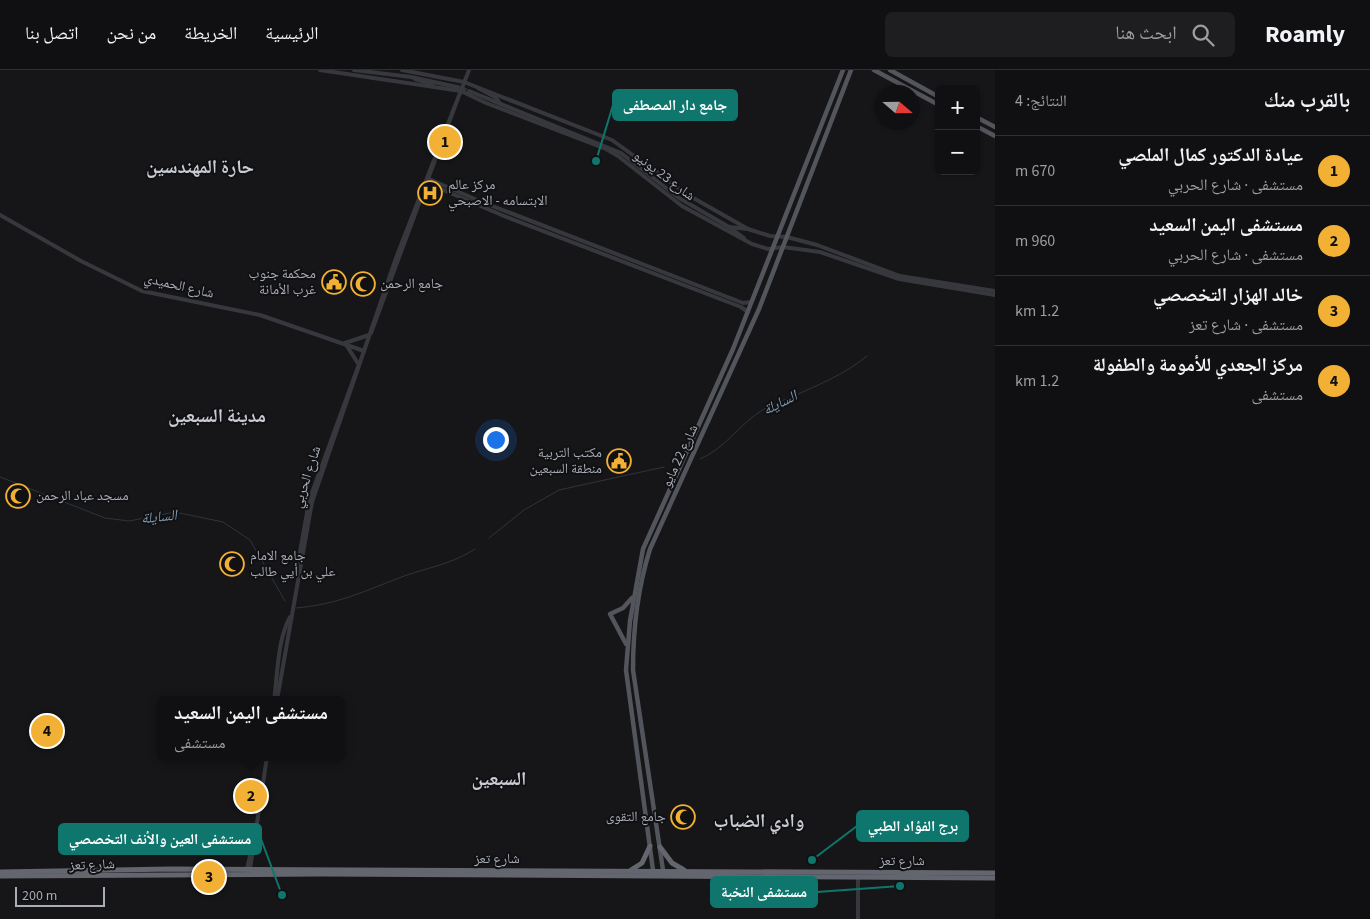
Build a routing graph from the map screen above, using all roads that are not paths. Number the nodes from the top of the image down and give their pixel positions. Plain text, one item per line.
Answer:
1 (320, 70) edge
2 (332, 70) edge
3 (354, 70) edge
4 (402, 70) edge
5 (469, 70) edge
6 (842, 70) edge
7 (851, 70) edge
8 (855, 70) edge
9 (874, 70) edge
10 (890, 70) edge
11 (341, 74) junction
12 (411, 77) junction
13 (446, 77) junction
14 (848, 77) junction
15 (464, 82) junction
16 (475, 85) junction
17 (457, 86) tunnel mouth
18 (444, 88) junction
19 (461, 92) junction
20 (469, 93) junction
21 (935, 95) edge
22 (499, 103) junction
23 (935, 104) edge
24 (455, 106) junction
25 (980, 119) edge
26 (995, 127) edge
27 (980, 128) edge
28 (995, 136) edge
29 (428, 181) junction
30 (0, 215) edge
31 (729, 227) junction
32 (748, 229) junction
33 (778, 237) junction
34 (787, 237) junction
35 (744, 239) junction
36 (783, 247) junction
37 (773, 248) junction
38 (900, 277) junction
39 (995, 293) edge
40 (751, 302) junction
41 (742, 305) junction
42 (748, 312) junction
43 (369, 335) junction
44 (344, 343) junction
45 (364, 351) junction
46 (359, 365) junction
47 (693, 454) junction
48 (684, 458) junction
49 (686, 467) junction
50 (675, 475) junction
51 (633, 597) junction
52 (630, 621) junction
53 (636, 622) junction
54 (626, 646) junction
55 (277, 696) edge
56 (643, 742) junction
57 (636, 744) junction
58 (266, 761) edge
59 (651, 797) junction
60 (645, 798) junction
61 (650, 846) junction
62 (660, 847) junction
63 (249, 869) junction
64 (631, 870) junction
65 (653, 870) junction
66 (663, 870) junction
67 (110, 872) junction
68 (687, 872) junction
69 (16, 873) junction
70 (995, 873) edge
71 (0, 874) edge
72 (759, 874) junction
73 (858, 875) junction
74 (995, 878) edge
75 (858, 919) edge

1 - 11 street, شارع 23 يونيو
2 - 11 street
3 - 12 street
4 - 13 street, شارع 23 يونيو
5 - 15 street, شارع الحربي
6 - 33 main road, شارع 22 مايو
7 - 14 main road, شارع 22 مايو
8 - 14 main road
9 - 23 main road
10 - 21 main road
11 - 18 street, شارع 23 يونيو
12 - 13 street
12 - 17 street
12 - 18 street
13 - 15 street, شارع 23 يونيو
14 - 34 main road, شارع 22 مايو
15 - 16 street, شارع 23 يونيو
15 - 19 street, شارع الحربي
16 - 22 street
16 - 32 street, شارع 23 يونيو
18 - 19 street, شارع 23 يونيو
19 - 20 street, شارع 23 يونيو
19 - 24 street, شارع الحربي
20 - 22 street
20 - 35 street, شارع 23 يونيو
22 - 31 street
24 - 29 street, شارع الحربي
24 - 43 street, شارع الحربي
25 - 26 main road
27 - 28 main road
29 - 41 street
29 - 43 street, شارع الحربي
30 - 44 street, شارع الحميدي
31 - 32 street
31 - 35 street
32 - 33 street, شارع 23 يونيو
33 - 34 street, شارع 23 يونيو
33 - 37 main road, شارع 22 مايو
34 - 36 main road, شارع 22 مايو
34 - 38 street, شارع 23 يونيو
35 - 37 street, شارع 23 يونيو
36 - 37 street, شارع 23 يونيو
36 - 38 street, شارع 23 يونيو
36 - 47 main road, شارع 22 مايو
37 - 40 main road, شارع 22 مايو
38 - 39 street, شارع 23 يونيو
40 - 41 street
40 - 42 main road, شارع 22 مايو
41 - 42 street
42 - 48 main road, شارع 22 مايو
43 - 44 street
43 - 45 street, شارع الحربي
44 - 45 street, شارع الحميدي
44 - 46 street
45 - 46 street, شارع الحربي
46 - 55 street, شارع الحربي
47 - 48 main road
47 - 49 main road, شارع 22 مايو
48 - 50 main road, شارع 22 مايو
49 - 50 main road
49 - 53 main road, شارع 22 مايو
50 - 51 main road, شارع 22 مايو
51 - 52 main road, شارع 22 مايو
51 - 54 main road
52 - 53 main road
52 - 54 main road, شارع 22 مايو
53 - 56 main road, شارع 22 مايو
54 - 57 main road, شارع 22 مايو
56 - 57 main road
56 - 59 main road, شارع 22 مايو
57 - 60 main road, شارع 22 مايو
58 - 63 street
59 - 60 main road
59 - 62 main road, شارع 22 مايو
60 - 61 main road, شارع 22 مايو
61 - 64 highway
61 - 65 main road, شارع 22 مايو
62 - 66 main road, شارع 22 مايو
62 - 68 highway
63 - 64 highway, شارع تعز
63 - 67 highway, شارع تعز
64 - 65 highway, شارع تعز
65 - 66 highway, شارع تعز
66 - 68 highway, شارع تعز
67 - 69 highway, شارع تعز
67 - 72 highway, شارع تعز
68 - 72 highway, شارع تعز
69 - 71 highway
69 - 71 highway
70 - 73 highway, شارع تعز
72 - 73 highway, شارع تعز
73 - 74 highway, شارع تعز
73 - 75 street

